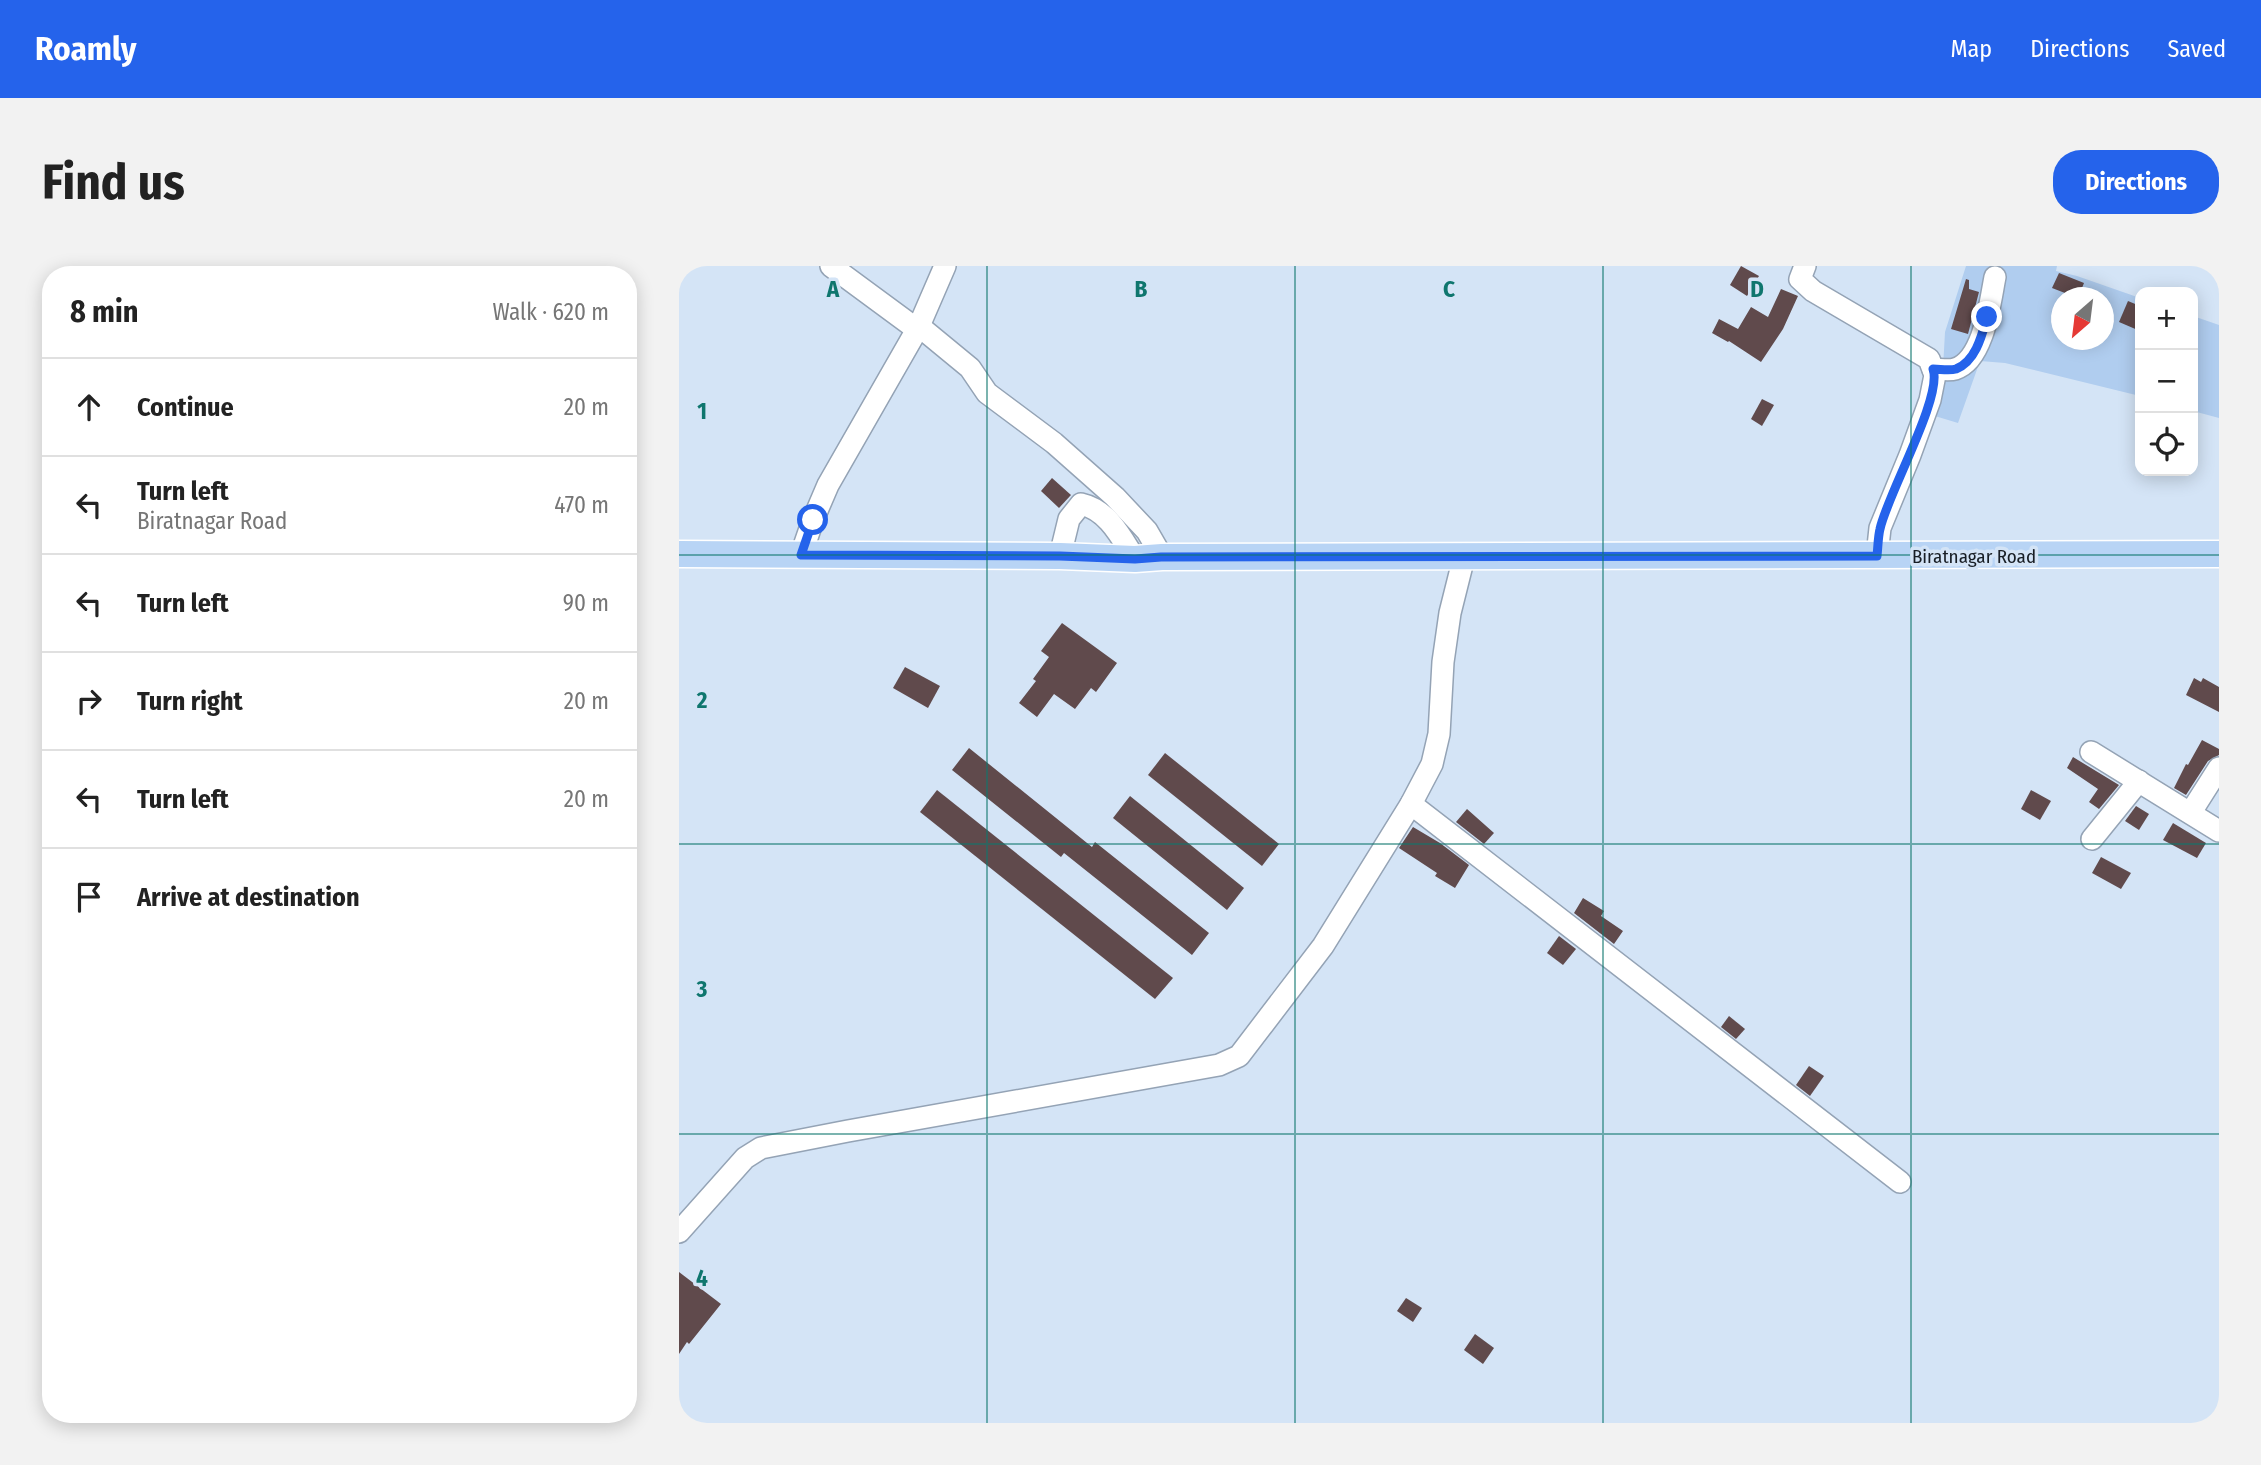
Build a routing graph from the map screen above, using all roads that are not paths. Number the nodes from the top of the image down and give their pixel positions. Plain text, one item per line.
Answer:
1 (831, 266) edge
2 (945, 266) edge
3 (1805, 266) edge
4 (1995, 277) dead end
5 (919, 326) junction
6 (1933, 369) junction
7 (679, 554) edge
8 (2219, 554) edge
9 (801, 555) junction
10 (1060, 556) junction
11 (1877, 556) junction
12 (1464, 557) junction
13 (1148, 558) junction
14 (2091, 752) dead end
15 (2219, 768) edge
16 (2139, 780) junction
17 (1411, 804) junction
18 (2191, 812) junction
19 (2219, 831) edge
20 (2092, 839) dead end
21 (1900, 1182) dead end
22 (679, 1232) edge

1 - 5 street
2 - 5 street
3 - 6 street
4 - 6 street
5 - 9 street
5 - 13 street
6 - 11 street
7 - 9 main road, Biratnagar Road
8 - 11 main road, Biratnagar Road
9 - 10 main road, Biratnagar Road
10 - 13 main road, Biratnagar Road
10 - 13 street
11 - 12 main road, Biratnagar Road
12 - 13 main road, Biratnagar Road
12 - 17 street
14 - 16 street
15 - 18 street
16 - 18 street
16 - 20 street
17 - 21 street
17 - 22 street
18 - 19 street

